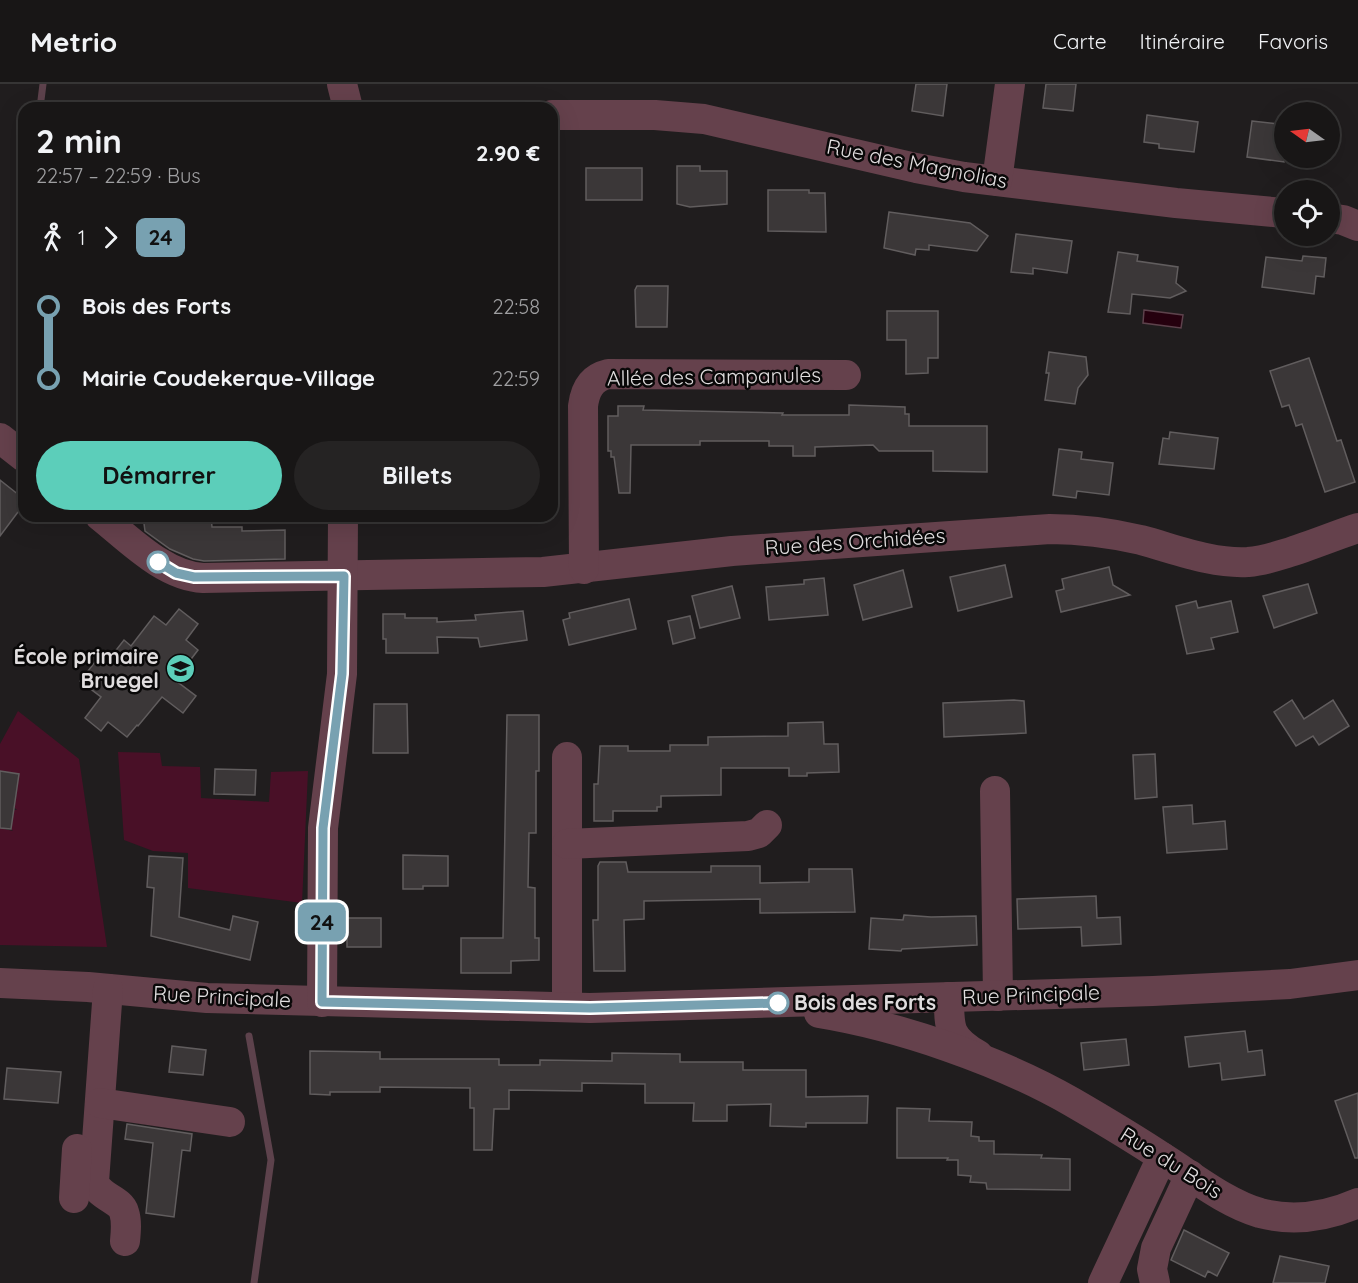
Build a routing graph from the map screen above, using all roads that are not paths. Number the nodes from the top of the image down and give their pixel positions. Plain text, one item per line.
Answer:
1 (342, 84) edge
2 (1010, 84) edge
3 (346, 102) edge
4 (558, 115) edge
5 (997, 181) junction
6 (1274, 212) edge
7 (1340, 220) edge
8 (1358, 226) edge
9 (846, 375) dead end
10 (0, 438) edge
11 (18, 452) edge
12 (108, 522) edge
13 (343, 522) edge
14 (1358, 528) edge
15 (584, 569) junction
16 (344, 576) junction
17 (567, 757) dead end
18 (995, 791) dead end
19 (767, 825) dead end
20 (567, 844) junction
21 (1358, 958) edge
22 (1358, 975) edge
23 (0, 982) edge
24 (98, 988) junction
25 (1199, 988) junction
26 (998, 996) junction
27 (934, 998) junction
28 (322, 1002) junction
29 (762, 1004) junction
30 (567, 1007) junction
31 (938, 1044) junction
32 (993, 1064) junction
33 (100, 1102) junction
34 (230, 1122) dead end
35 (1162, 1157) junction
36 (1190, 1175) junction
37 (74, 1198) dead end
38 (1358, 1203) edge
39 (125, 1241) dead end
40 (1102, 1283) edge
41 (1155, 1283) edge

1 - 3 street
2 - 5 street
4 - 5 street, Rue des Magnolias
5 - 6 street, Rue des Magnolias
7 - 8 street
9 - 15 street, Allée des Campanules
10 - 11 street
12 - 16 street, Rue des Orchidées
13 - 16 street
14 - 15 street, Rue des Orchidées
15 - 16 street, Rue des Orchidées
16 - 28 street
17 - 20 street
18 - 26 street
19 - 20 street
20 - 30 street
21 - 25 street, Rue Principale
22 - 25 street, Rue Principale
23 - 24 street, Rue Principale
24 - 28 street, Rue Principale
24 - 33 street
24 - 37 street
25 - 26 street, Rue Principale
26 - 27 street, Rue Principale
27 - 29 street, Rue Principale
27 - 31 street
27 - 32 street, Rue du Bois
28 - 30 street, Rue Principale
29 - 30 street, Rue Principale
29 - 31 street, Rue du Bois
31 - 32 street, Rue du Bois
32 - 35 street, Rue du Bois
33 - 34 street
33 - 39 street
35 - 36 street, Rue du Bois
35 - 40 street
36 - 38 street, Rue du Bois
36 - 41 street

